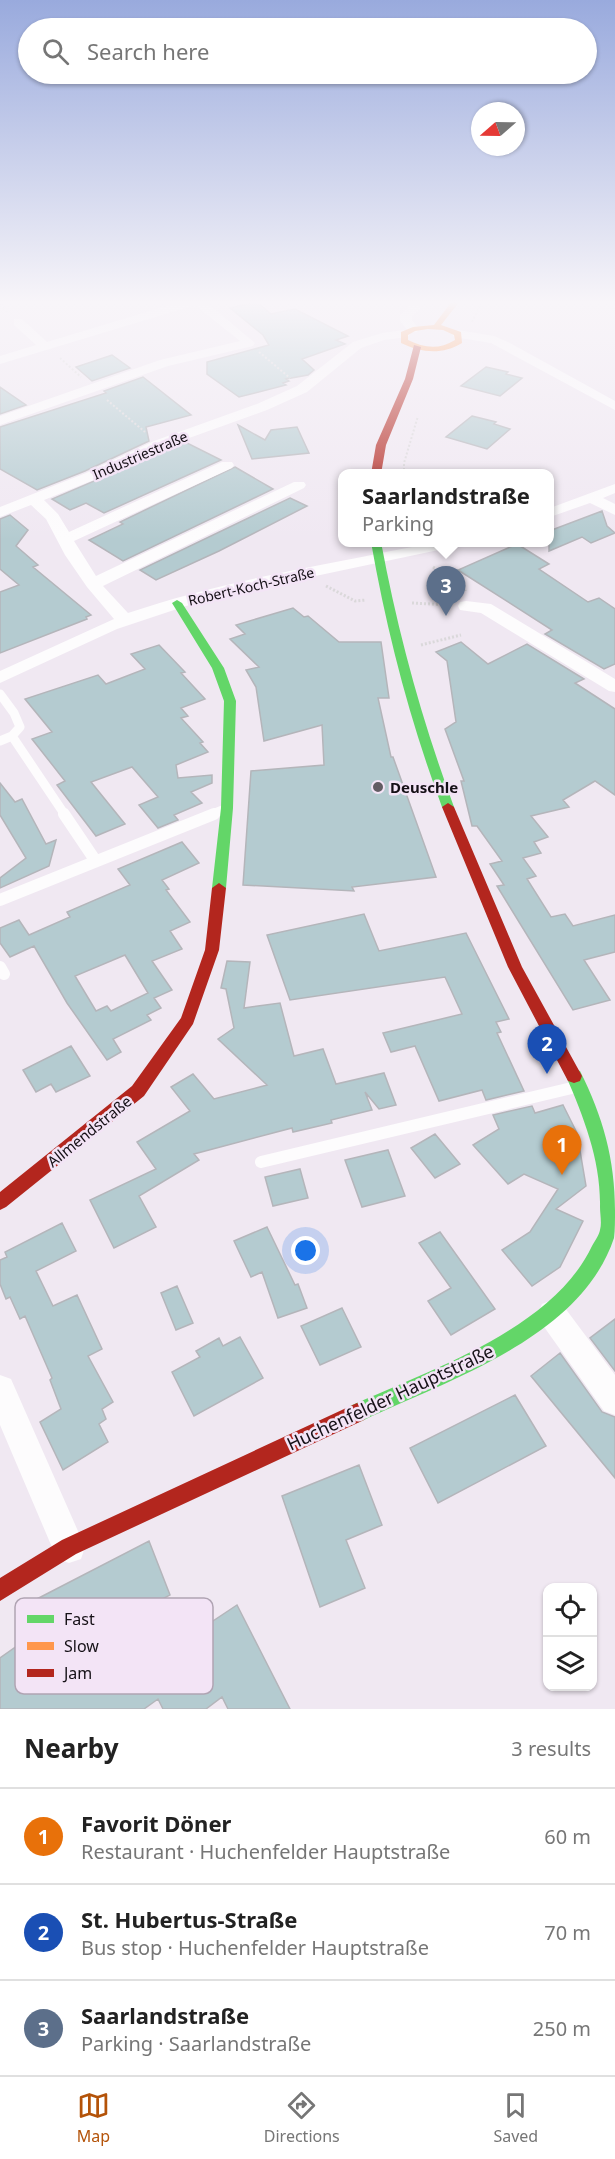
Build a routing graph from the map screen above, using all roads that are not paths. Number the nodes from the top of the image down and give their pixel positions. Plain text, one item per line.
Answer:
1 (114, 381) edge
2 (312, 381) edge
3 (408, 381) edge
4 (569, 381) edge
5 (615, 406) edge
6 (0, 421) edge
7 (228, 465) dead end
8 (377, 469) edge
9 (299, 485) dead end
10 (615, 488) edge
11 (592, 498) junction
12 (33, 499) junction
13 (615, 510) edge
14 (554, 511) edge
15 (0, 512) edge
16 (64, 540) junction
17 (377, 547) edge
18 (439, 547) edge
19 (379, 561) junction
20 (93, 584) junction
21 (466, 597) road end
22 (177, 603) junction
23 (126, 621) junction
24 (0, 681) edge
25 (615, 687) edge
26 (12, 736) junction
27 (0, 741) edge
28 (227, 808) junction
29 (95, 860) junction
30 (0, 900) edge
31 (586, 1084) junction
32 (261, 1162) dead end
33 (0, 1202) edge
34 (612, 1234) edge
35 (552, 1314) junction
36 (0, 1390) edge
37 (615, 1400) edge
38 (69, 1547) junction
39 (0, 1590) edge

1 - 6 street
2 - 12 street, Industriestraße
3 - 8 main road
4 - 5 street
7 - 16 street
9 - 20 street
10 - 11 street
11 - 13 street
11 - 14 street
12 - 15 street, Industriestraße
12 - 16 street
16 - 20 street
17 - 19 main road, Huchenfelder Hauptstraße
18 - 19 street, Robert-Koch-Straße
19 - 22 street, Robert-Koch-Straße
19 - 31 main road, Huchenfelder Hauptstraße
20 - 23 street
21 - 25 street
22 - 23 street, Robert-Koch-Straße
22 - 28 main road, Allmendstraße
23 - 24 street, Robert-Koch-Straße
24 - 26 lane
26 - 27 lane
26 - 29 lane
28 - 29 lane
28 - 33 main road, Allmendstraße
29 - 30 lane
31 - 32 lane
31 - 34 main road, Huchenfelder Hauptstraße
34 - 35 main road, Huchenfelder Hauptstraße
35 - 37 street
35 - 38 main road, Huchenfelder Hauptstraße
36 - 38 street
38 - 39 main road, Huchenfelder Hauptstraße

